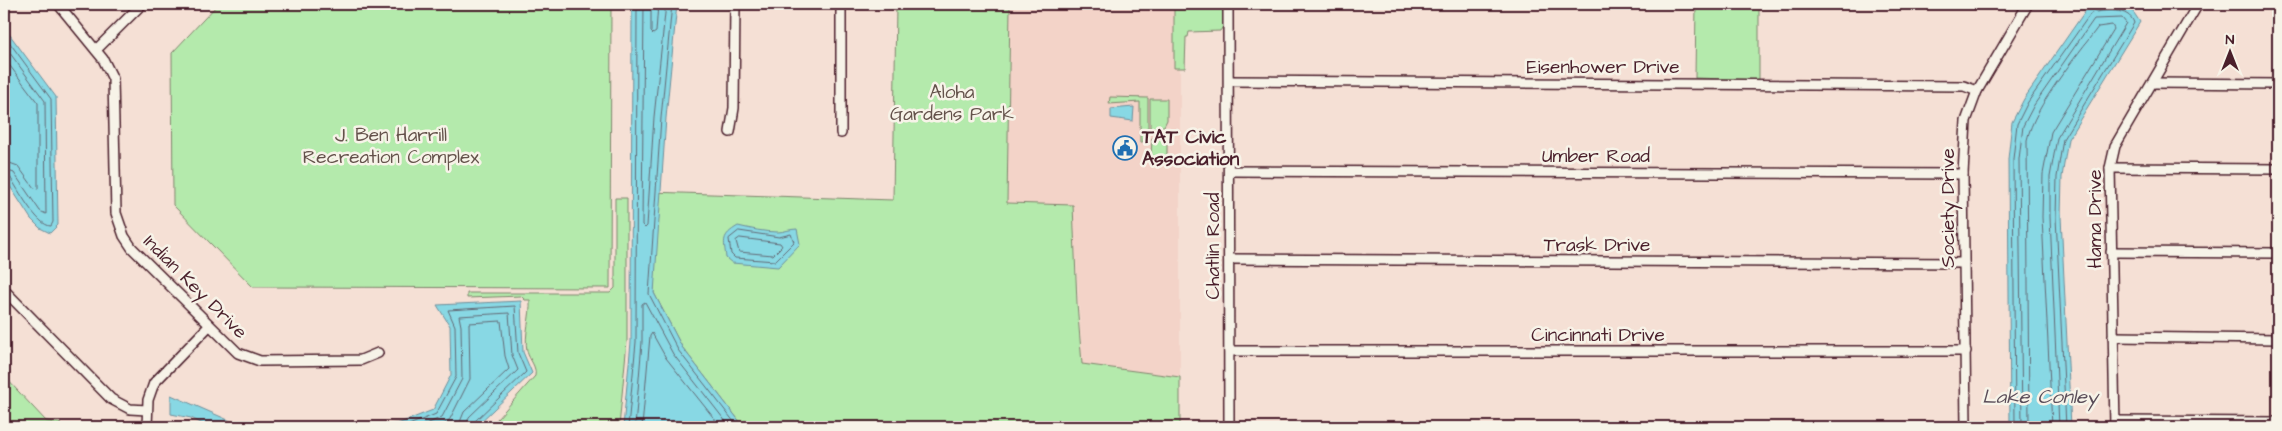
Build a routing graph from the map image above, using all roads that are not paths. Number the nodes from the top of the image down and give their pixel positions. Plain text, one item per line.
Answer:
1 (58, 4) edge
2 (142, 4) edge
3 (735, 4) edge
4 (841, 4) edge
5 (1228, 4) edge
6 (2028, 4) edge
7 (2198, 4) edge
8 (96, 50) junction
9 (1229, 82) junction
10 (2152, 83) junction
11 (2278, 84) edge
12 (1977, 91) junction
13 (730, 132) dead end
14 (841, 133) dead end
15 (2110, 168) junction
16 (2278, 169) edge
17 (1229, 171) junction
18 (1963, 174) junction
19 (2111, 252) junction
20 (2278, 254) edge
21 (1230, 259) junction
22 (1964, 263) junction
23 (4, 290) edge
24 (209, 326) junction
25 (2113, 337) junction
26 (2278, 339) edge
27 (1229, 351) junction
28 (1966, 351) junction
29 (378, 353) dead end
30 (147, 410) junction
31 (2278, 422) edge
32 (2115, 424) edge
33 (147, 427) edge
34 (1229, 427) edge
35 (1966, 427) edge

1 - 8 street, Indian Key Drive
2 - 8 street
3 - 13 street
4 - 14 street
5 - 9 street, Chatlin Road
6 - 12 street, Society Drive
7 - 10 street, Hama Drive
8 - 24 street, Indian Key Drive
9 - 12 street, Eisenhower Drive
9 - 17 street, Chatlin Road
10 - 11 street
10 - 15 street, Hama Drive
12 - 18 street, Society Drive
15 - 16 street
15 - 19 street, Hama Drive
17 - 18 street, Umber Road
17 - 21 street, Chatlin Road
18 - 22 street, Society Drive
19 - 20 street
19 - 25 street, Hama Drive
21 - 22 street, Trask Drive
21 - 27 street, Chatlin Road
22 - 28 street, Society Drive
23 - 30 street
24 - 29 street, Indian Key Drive
24 - 30 street
25 - 26 street
25 - 32 street, Hama Drive
27 - 28 street, Cincinnati Drive
27 - 34 street, Chatlin Road
28 - 35 street, Society Drive
30 - 33 street
31 - 32 street

